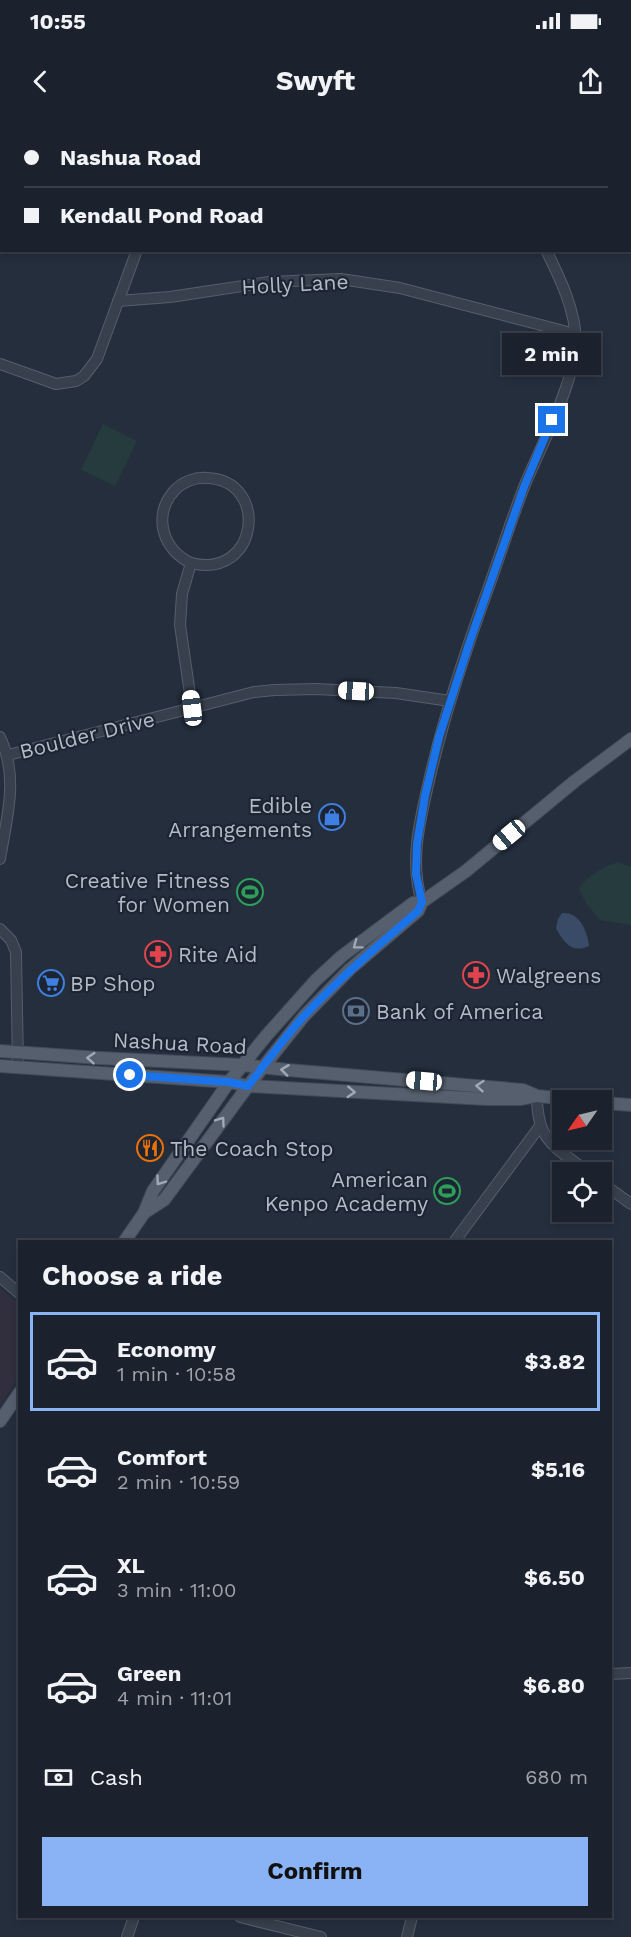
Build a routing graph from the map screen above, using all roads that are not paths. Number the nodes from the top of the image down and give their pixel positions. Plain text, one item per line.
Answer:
1 (136, 252) edge
2 (551, 252) edge
3 (118, 301) junction
4 (575, 334) junction
5 (0, 364) edge
6 (191, 563) junction
7 (450, 700) junction
8 (192, 708) junction
9 (0, 737) edge
10 (631, 739) edge
11 (8, 755) junction
12 (0, 859) edge
13 (422, 902) junction
14 (0, 929) edge
15 (0, 1051) edge
16 (18, 1052) junction
17 (242, 1065) junction
18 (0, 1066) edge
19 (18, 1067) junction
20 (263, 1067) junction
21 (229, 1082) junction
22 (248, 1086) junction
23 (537, 1096) junction
24 (552, 1097) edge
25 (612, 1103) edge
26 (631, 1105) edge
27 (540, 1126) junction
28 (574, 1162) edge
29 (612, 1190) edge
30 (631, 1204) edge
31 (144, 1213) junction
32 (125, 1240) edge
33 (455, 1240) edge
34 (0, 1277) edge
35 (18, 1292) edge
36 (18, 1395) edge
37 (0, 1421) edge
38 (631, 1673) edge
39 (612, 1674) edge
40 (134, 1918) edge
41 (244, 1918) edge
42 (412, 1918) edge
43 (128, 1937) edge
44 (321, 1937) edge
45 (407, 1937) edge

1 - 3 street
2 - 4 street
3 - 4 street, Holly Lane
3 - 5 street
4 - 7 street
6 - 6 street
6 - 8 street
7 - 8 street, Boulder Drive
7 - 13 street
8 - 11 street, Boulder Drive
9 - 11 street
10 - 13 main road
11 - 12 street
13 -> 17 main road
13 - 20 main road
14 - 16 street
15 - 16 main road, Nashua Road
17 -> 16 main road, Nashua Road
16 - 19 street
17 - 20 main road, Nashua Road
17 - 21 main road
18 - 19 main road, Nashua Road
19 - 21 main road, Nashua Road
20 - 22 main road
23 -> 20 main road, Nashua Road
21 - 22 main road, Nashua Road
21 -> 31 main road
22 -> 23 main road, Nashua Road
31 -> 22 main road
23 - 24 main road, Nashua Road
23 - 27 street
25 - 26 main road
27 - 28 street
27 - 33 street
29 - 30 street
31 - 32 main road
34 - 35 street
36 - 37 main road
38 - 39 street
40 - 43 street
41 - 44 street
42 - 45 street

